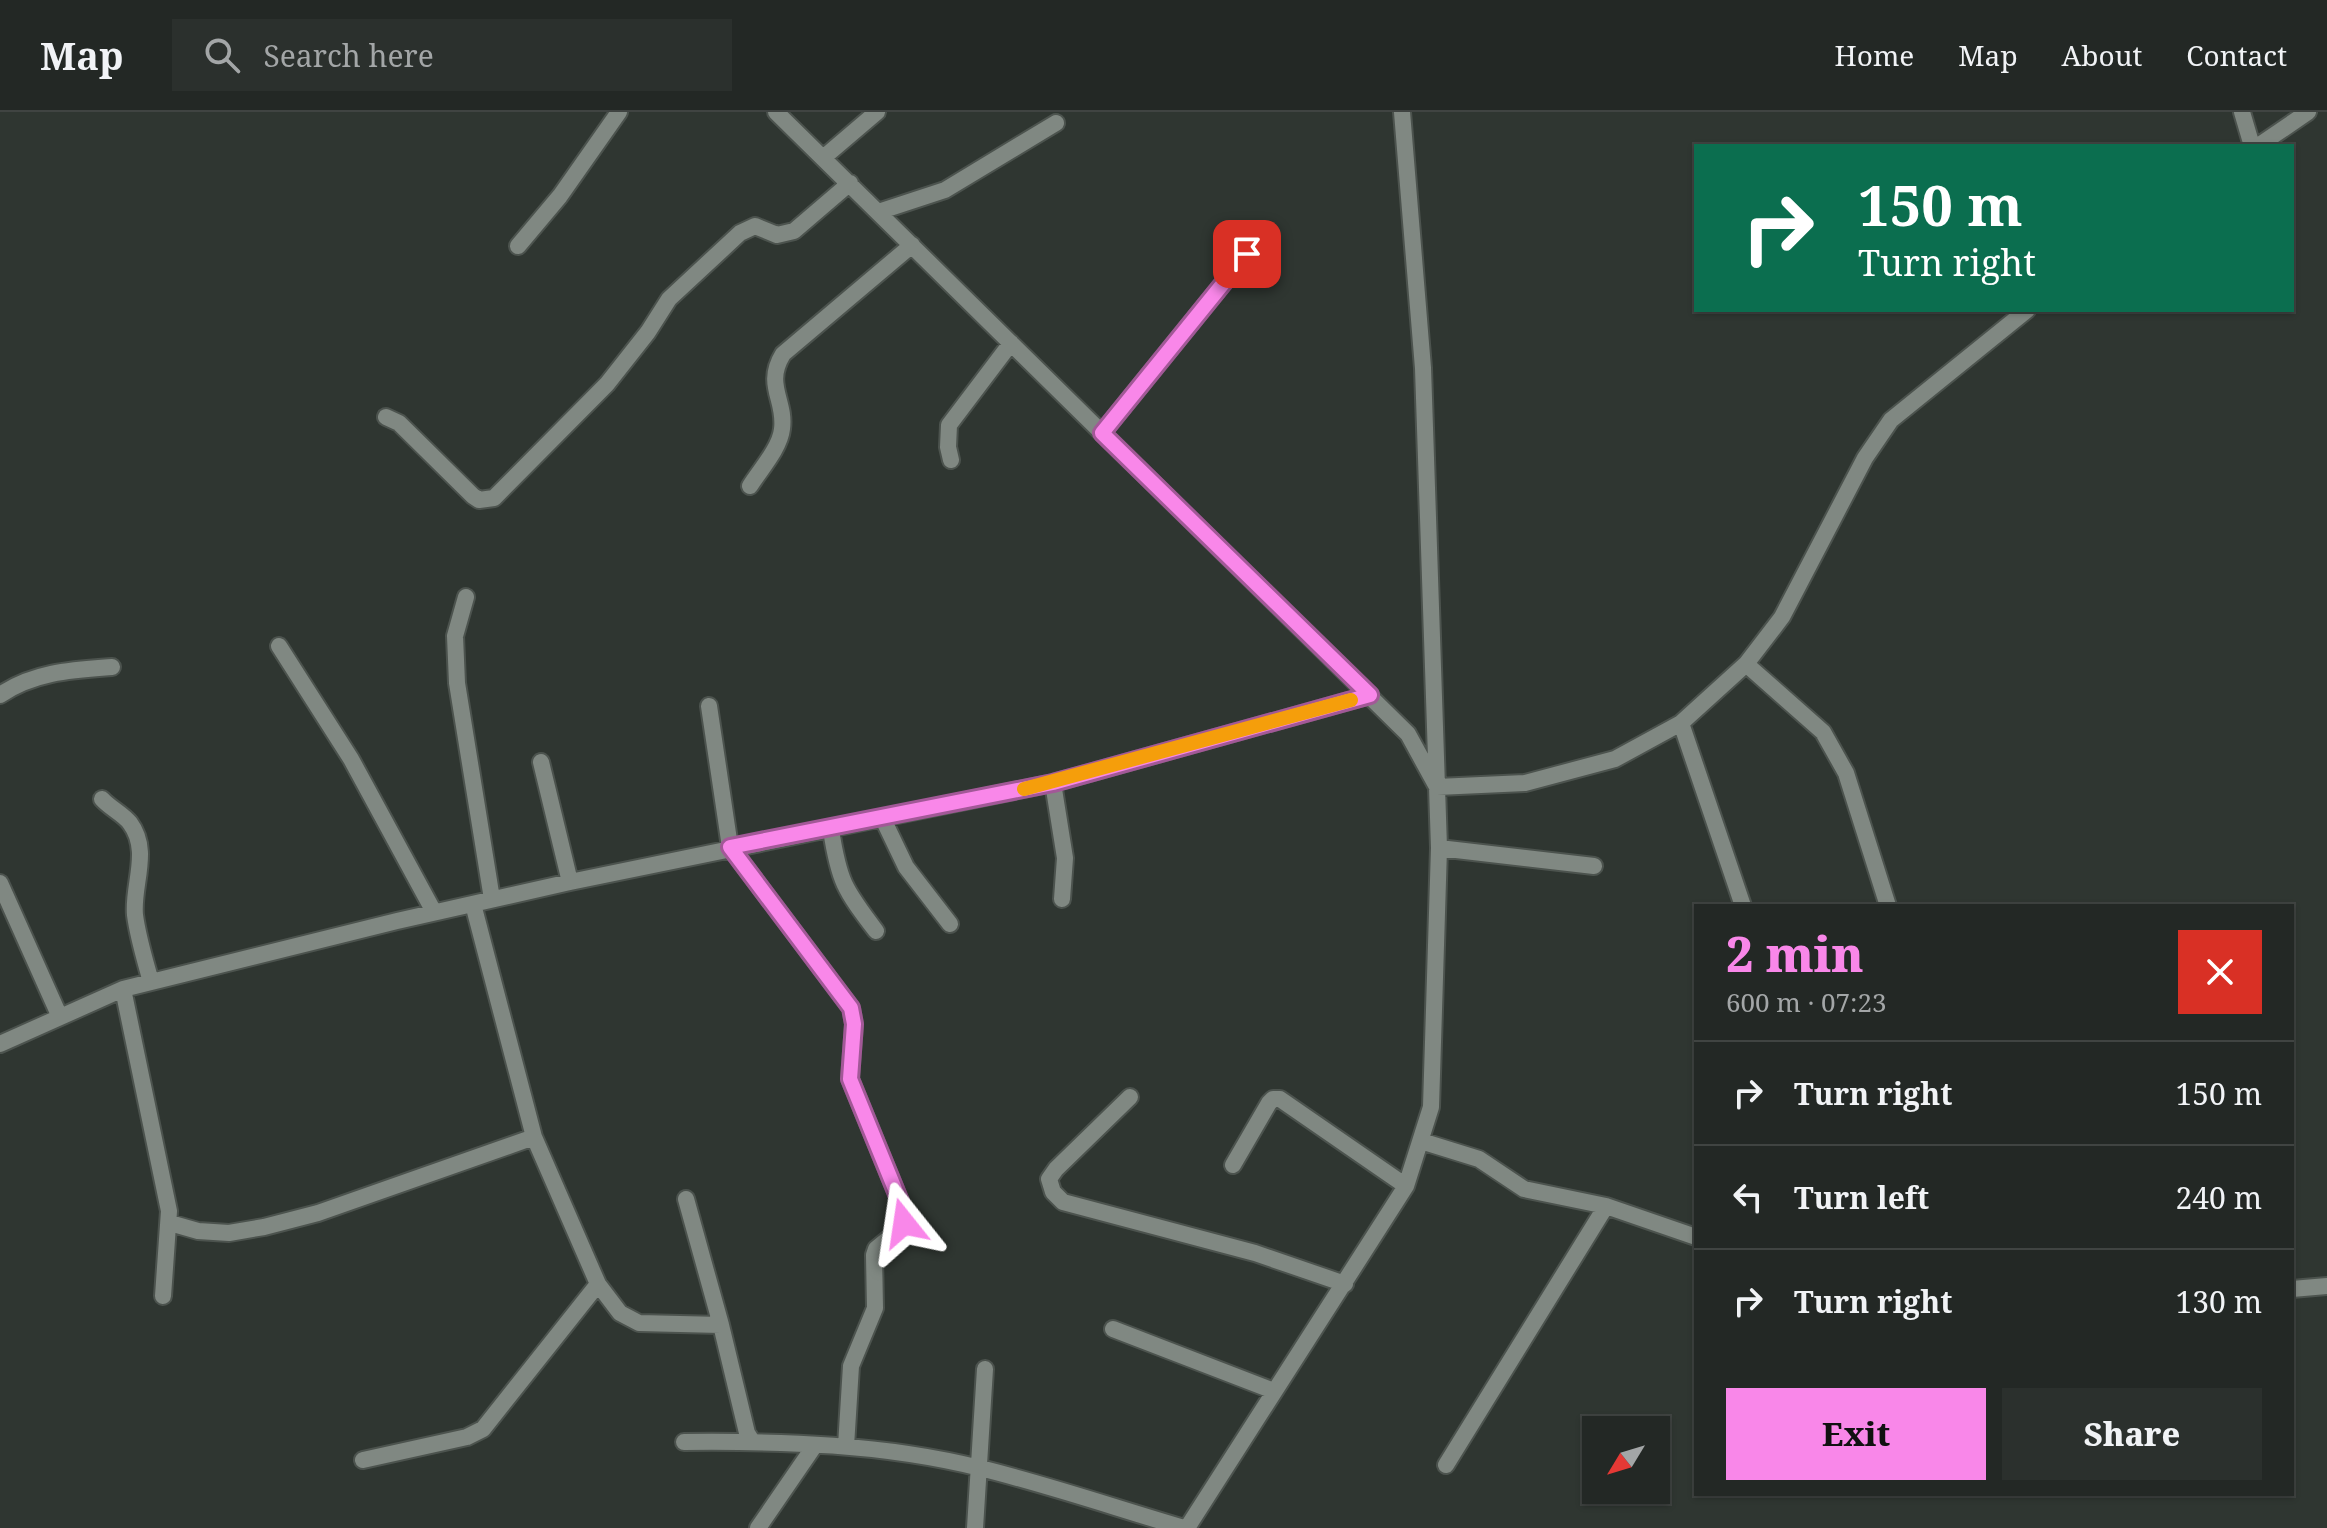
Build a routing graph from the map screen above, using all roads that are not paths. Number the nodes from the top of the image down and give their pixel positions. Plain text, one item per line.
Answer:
1 (619, 112) edge
2 (776, 112) edge
3 (877, 112) edge
4 (1402, 112) edge
5 (2242, 112) edge
6 (2308, 112) edge
7 (1056, 123) dead end
8 (2254, 144) edge
9 (2258, 144) edge
10 (823, 158) junction
11 (850, 183) junction
12 (878, 212) junction
13 (912, 245) junction
14 (518, 246) dead end
15 (1247, 254) dead end
16 (2025, 312) edge
17 (1011, 343) junction
18 (386, 417) dead end
19 (1102, 433) junction
20 (951, 460) dead end
21 (750, 486) dead end
22 (466, 597) dead end
23 (279, 646) dead end
24 (1746, 664) junction
25 (112, 667) dead end
26 (0, 695) edge
27 (1370, 695) junction
28 (709, 706) dead end
29 (1681, 723) junction
30 (541, 762) dead end
31 (1053, 783) junction
32 (1437, 787) junction
33 (102, 799) dead end
34 (883, 819) junction
35 (831, 830) junction
36 (730, 847) junction
37 (1439, 848) junction
38 (1594, 866) dead end
39 (570, 882) junction
40 (0, 883) edge
41 (492, 899) junction
42 (1062, 899) dead end
43 (473, 904) junction
44 (1742, 904) edge
45 (1887, 904) edge
46 (434, 912) junction
47 (950, 924) dead end
48 (876, 931) dead end
49 (151, 982) junction
50 (123, 989) junction
51 (59, 1015) junction
52 (0, 1044) edge
53 (1130, 1097) dead end
54 (534, 1137) junction
55 (1421, 1141) junction
56 (1233, 1165) dead end
57 (1406, 1186) junction
58 (686, 1199) dead end
59 (1606, 1206) junction
60 (170, 1223) junction
61 (1694, 1236) edge
62 (598, 1284) junction
63 (1345, 1284) junction
64 (2327, 1286) edge
65 (2294, 1289) edge
66 (163, 1296) dead end
67 (721, 1325) junction
68 (1113, 1329) dead end
69 (985, 1369) dead end
70 (1274, 1391) junction
71 (752, 1441) junction
72 (684, 1442) dead end
73 (815, 1445) junction
74 (846, 1446) junction
75 (363, 1460) dead end
76 (1446, 1465) dead end
77 (978, 1467) junction
78 (758, 1528) edge
79 (975, 1528) edge
80 (1186, 1528) edge

1 - 14 street
2 - 10 street
3 - 10 street
4 - 32 street
5 - 8 street
6 - 9 street
7 - 12 street
10 - 11 street
11 - 12 street
11 - 18 street
12 - 13 street
13 - 17 street
13 - 21 street
15 - 19 street
16 - 24 street
17 - 19 street
17 - 20 street
19 - 27 street
22 - 41 street
23 - 46 street
24 - 29 street
24 - 45 street
25 - 26 street
27 - 31 street
27 - 32 street
28 - 36 street
29 - 32 street
29 - 44 street
30 - 39 street
31 - 34 street
31 - 42 street
32 - 37 street
33 - 49 street
34 - 35 street
34 - 47 street
35 - 36 street
35 - 48 street
36 - 39 street
36 - 74 street
37 - 38 street
37 - 55 street
39 - 41 street
40 - 51 street
41 - 43 street
43 - 46 street
43 - 54 street
46 - 49 street
49 - 50 street
50 - 51 street
50 - 60 street
51 - 52 street
53 - 63 street
54 - 60 street
54 - 62 street
55 - 57 street
55 - 59 street
56 - 57 street
57 - 63 street
58 - 67 street
59 - 61 street
59 - 76 street
60 - 66 street
62 - 67 street
62 - 75 street
63 - 70 street
64 - 65 street
67 - 71 street
68 - 70 street
69 - 77 street
70 - 80 street
71 - 72 street
71 - 73 street
73 - 74 street
73 - 78 street
74 - 77 street
77 - 79 street
77 - 80 street

